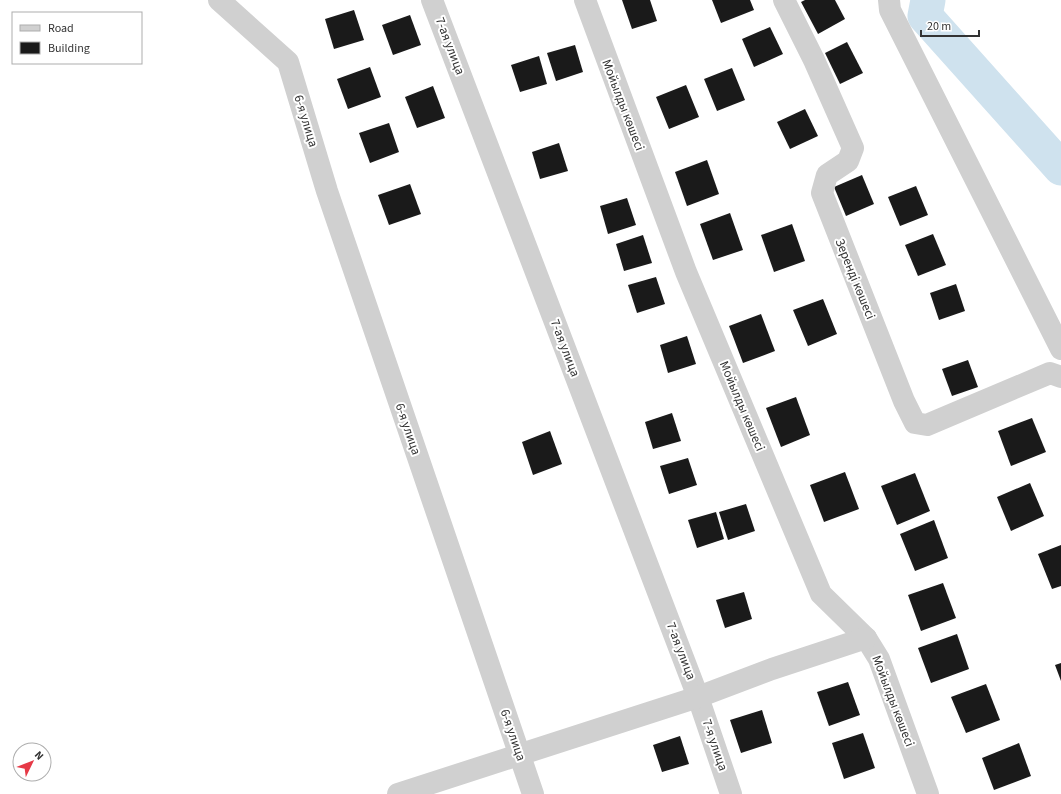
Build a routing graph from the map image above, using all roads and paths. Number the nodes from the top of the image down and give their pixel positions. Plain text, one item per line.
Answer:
1 (219, 0) edge
2 (432, 0) edge
3 (585, 0) edge
4 (784, 0) edge
5 (889, 0) edge
6 (1061, 349) edge
7 (1061, 377) edge
8 (866, 638) junction
9 (698, 697) junction
10 (520, 754) junction
11 (398, 794) edge
12 (533, 794) edge
13 (731, 794) edge
14 (928, 794) edge

1 - 10 street, 6-я улица
2 - 9 street, 7-ая улица
3 - 8 street, Мойылды көшесі
4 - 7 street, Зеренді көшесі
5 - 6 street
8 - 9 street
8 - 14 street, Мойылды көшесі
9 - 10 street
9 - 13 street, 7-я улица
10 - 11 street
10 - 12 street, 6-я улица

